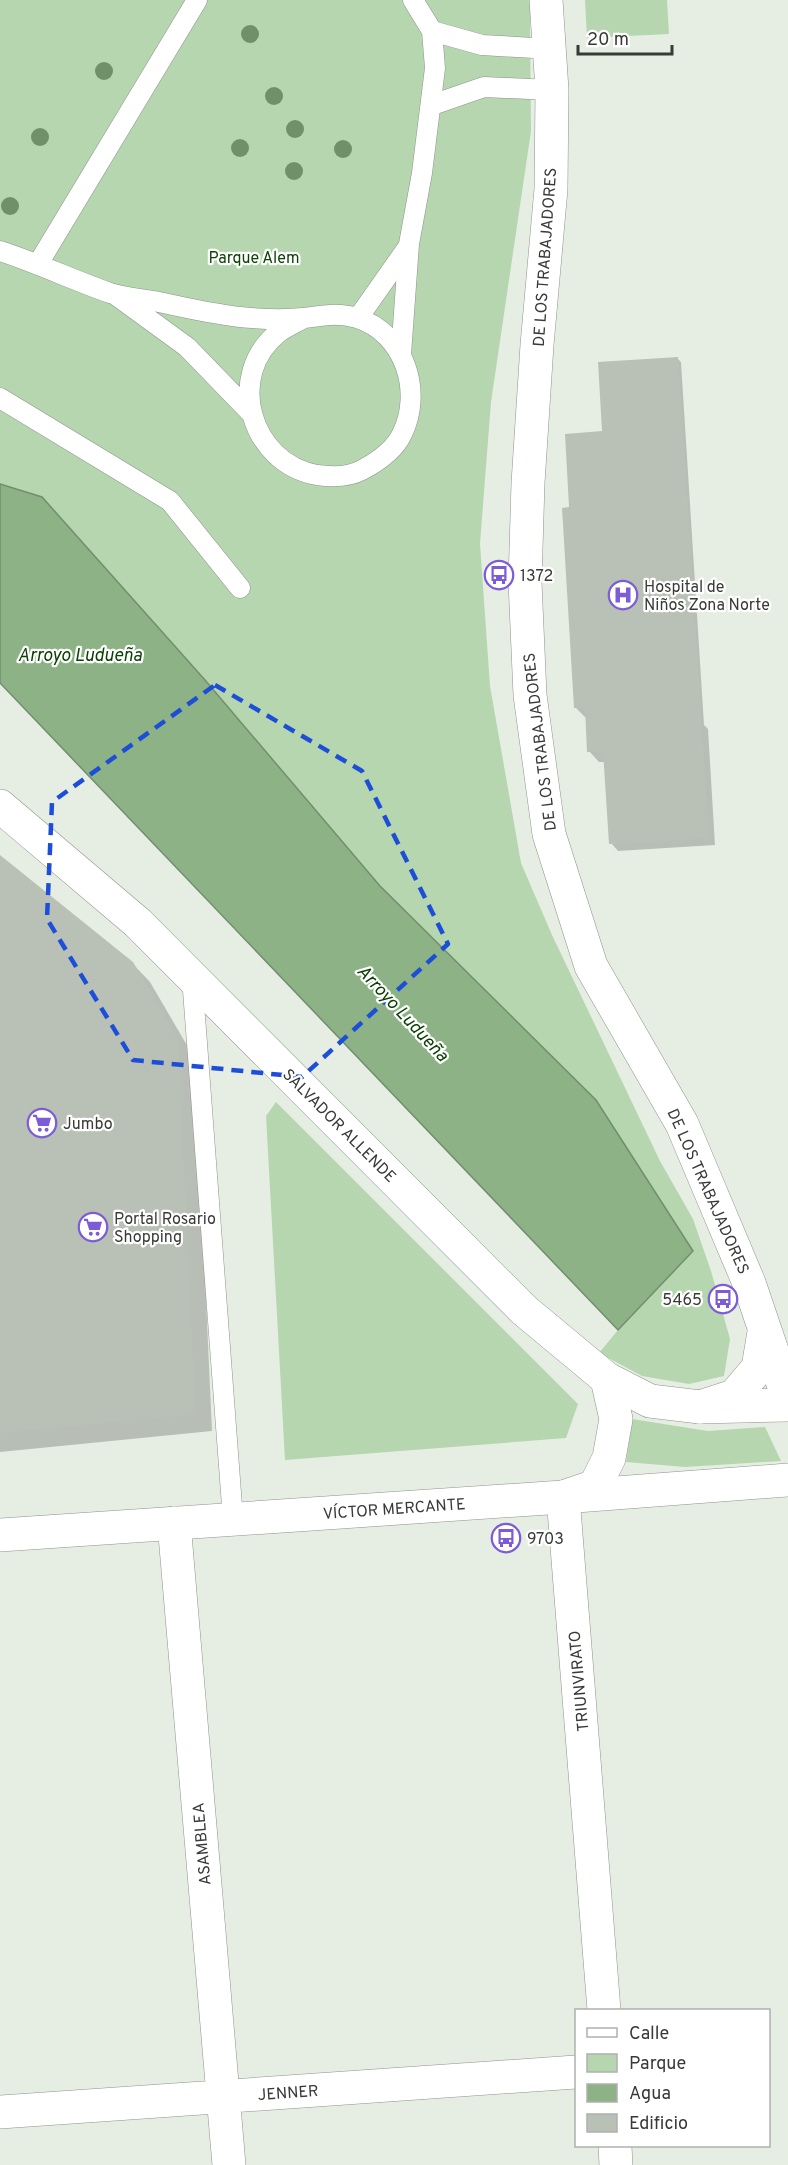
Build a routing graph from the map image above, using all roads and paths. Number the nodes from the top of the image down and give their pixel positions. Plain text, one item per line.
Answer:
1 (197, 0) edge
2 (413, 0) edge
3 (546, 0) edge
4 (432, 31) junction
5 (551, 49) junction
6 (552, 90) junction
7 (432, 105) junction
8 (409, 244) junction
9 (0, 251) edge
10 (38, 264) junction
11 (112, 293) junction
12 (358, 318) junction
13 (302, 319) junction
14 (400, 354) junction
15 (0, 398) edge
16 (250, 412) junction
17 (240, 588) dead end
18 (0, 806) edge
19 (192, 976) junction
20 (765, 1332) junction
21 (608, 1379) junction
22 (788, 1398) edge
23 (788, 1405) edge
24 (700, 1407) junction
25 (788, 1480) edge
26 (563, 1497) junction
27 (232, 1519) junction
28 (174, 1523) junction
29 (0, 1534) edge
30 (604, 2009) edge
31 (575, 2072) edge
32 (223, 2097) junction
33 (0, 2112) edge
34 (615, 2147) edge
35 (229, 2165) edge
36 (616, 2165) edge

1 - 10 lane
2 - 4 lane
3 - 5 street, DE LOS TRABAJADORES
4 - 5 lane
4 - 7 lane
5 - 6 street, DE LOS TRABAJADORES
6 - 7 lane
6 - 20 street, DE LOS TRABAJADORES
7 - 8 lane
8 - 12 lane
8 - 14 lane
9 - 10 lane
10 - 11 lane
11 - 13 lane
11 - 16 lane
12 - 13 lane
12 - 14 lane
13 - 16 lane
14 - 16 lane
15 - 17 lane
18 - 19 street, SALVADOR ALLENDE
19 - 21 street, SALVADOR ALLENDE
19 - 27 lane
20 - 22 street, DE LOS TRABAJADORES
20 - 24 street, SALVADOR ALLENDE
21 - 24 street, SALVADOR ALLENDE
21 - 26 street
23 - 24 street, SALVADOR ALLENDE
25 - 26 street, VÍCTOR MERCANTE
26 - 27 street, VÍCTOR MERCANTE
26 - 30 street, TRIUNVIRATO
27 - 28 street, VÍCTOR MERCANTE
28 - 29 street, VÍCTOR MERCANTE
28 - 32 street, ASAMBLEA
31 - 32 street, JENNER
32 - 33 street, JENNER
32 - 35 street, ASAMBLEA
34 - 36 street

